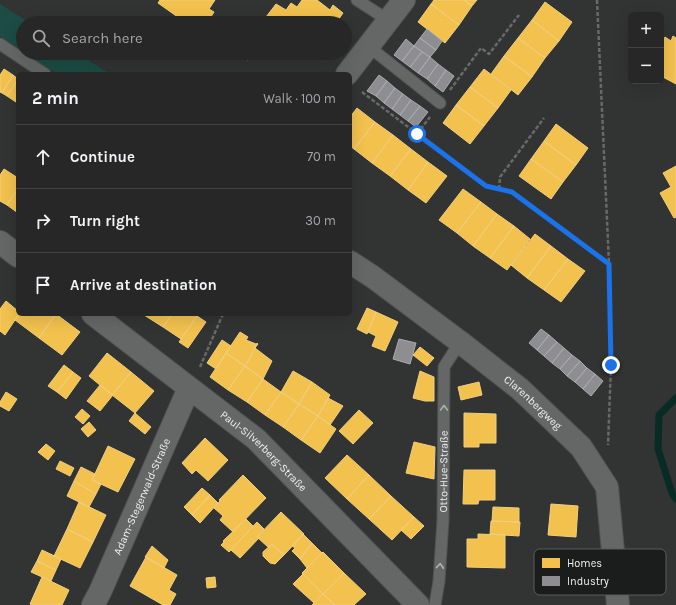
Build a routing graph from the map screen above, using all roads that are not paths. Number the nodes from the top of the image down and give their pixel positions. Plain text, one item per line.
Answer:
1 (357, 0) edge
2 (404, 0) edge
3 (388, 20) junction
4 (0, 44) edge
5 (368, 46) junction
6 (16, 55) edge
7 (24, 60) edge
8 (42, 72) edge
9 (352, 79) edge
10 (440, 103) road end
11 (0, 242) edge
12 (16, 254) edge
13 (352, 263) edge
14 (96, 316) edge
15 (460, 342) junction
16 (189, 388) junction
17 (613, 549) edge
18 (617, 595) edge
19 (93, 605) edge
20 (418, 605) edge
21 (435, 605) edge
22 (618, 605) edge

1 - 3 lane
2 - 3 street
3 - 5 street
4 - 6 lane
5 - 9 street
5 - 10 lane
7 - 8 lane
11 - 12 street
13 - 15 street, Clarenbergweg
14 - 16 street, Paul-Silverberg-Straße
15 - 17 street, Clarenbergweg
21 -> 15 lane, Otto-Hue-Straße
16 - 19 street, Adam-Stegerwald-Straße
16 - 20 street, Paul-Silverberg-Straße
18 - 22 street, Clarenbergweg

